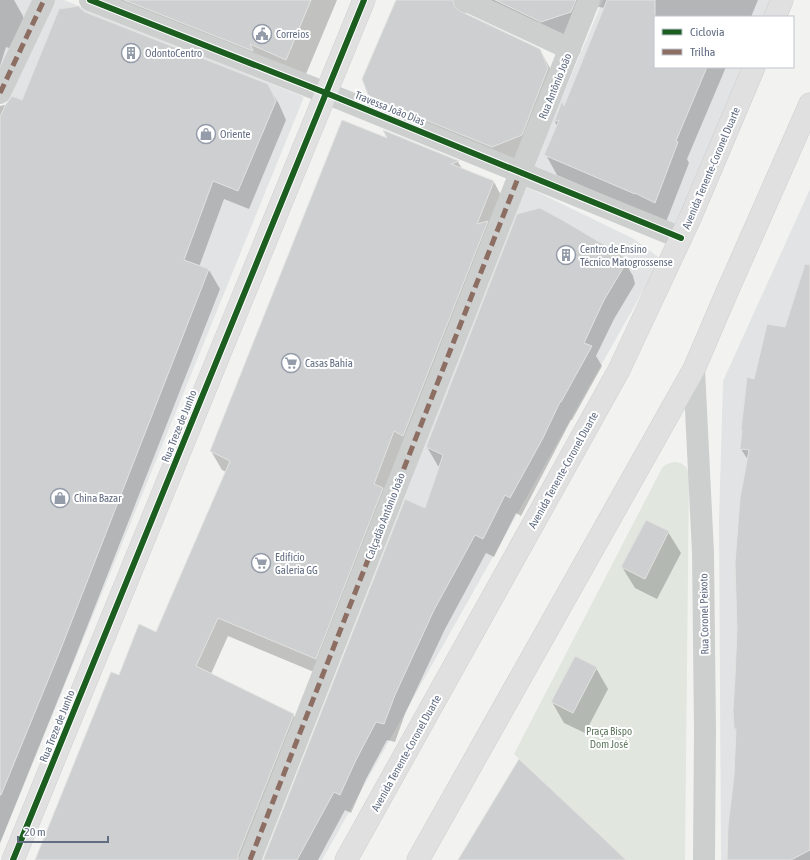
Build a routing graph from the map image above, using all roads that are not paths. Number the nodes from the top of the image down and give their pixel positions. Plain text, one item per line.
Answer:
1 (44, 0) edge
2 (90, 0) edge
3 (364, 0) edge
4 (465, 0) edge
5 (589, 0) edge
6 (782, 0) edge
7 (775, 16) edge
8 (570, 49) junction
9 (754, 68) edge
10 (326, 93) junction
11 (0, 94) edge
12 (810, 104) edge
13 (520, 173) junction
14 (681, 238) junction
15 (694, 369) junction
16 (13, 860) edge
17 (250, 860) edge
18 (346, 860) edge
19 (418, 860) edge
20 (704, 860) edge

1 - 11 street
2 - 10 street, Travessa João Dias
3 - 10 main road, Rua Treze de Junho
4 - 8 street
5 - 8 street, Rua Antônio João
6 - 7 main road
8 - 13 street, Rua Antônio João
9 - 14 main road, Avenida Tenente-Coronel Duarte
10 - 13 street, Travessa João Dias
10 - 16 main road, Rua Treze de Junho
12 - 15 main road
13 - 14 street, Travessa João Dias
13 - 17 street, Calçadão Antônio João
14 - 18 main road, Avenida Tenente-Coronel Duarte
15 - 19 main road
15 - 20 street, Rua Coronel Peixoto

